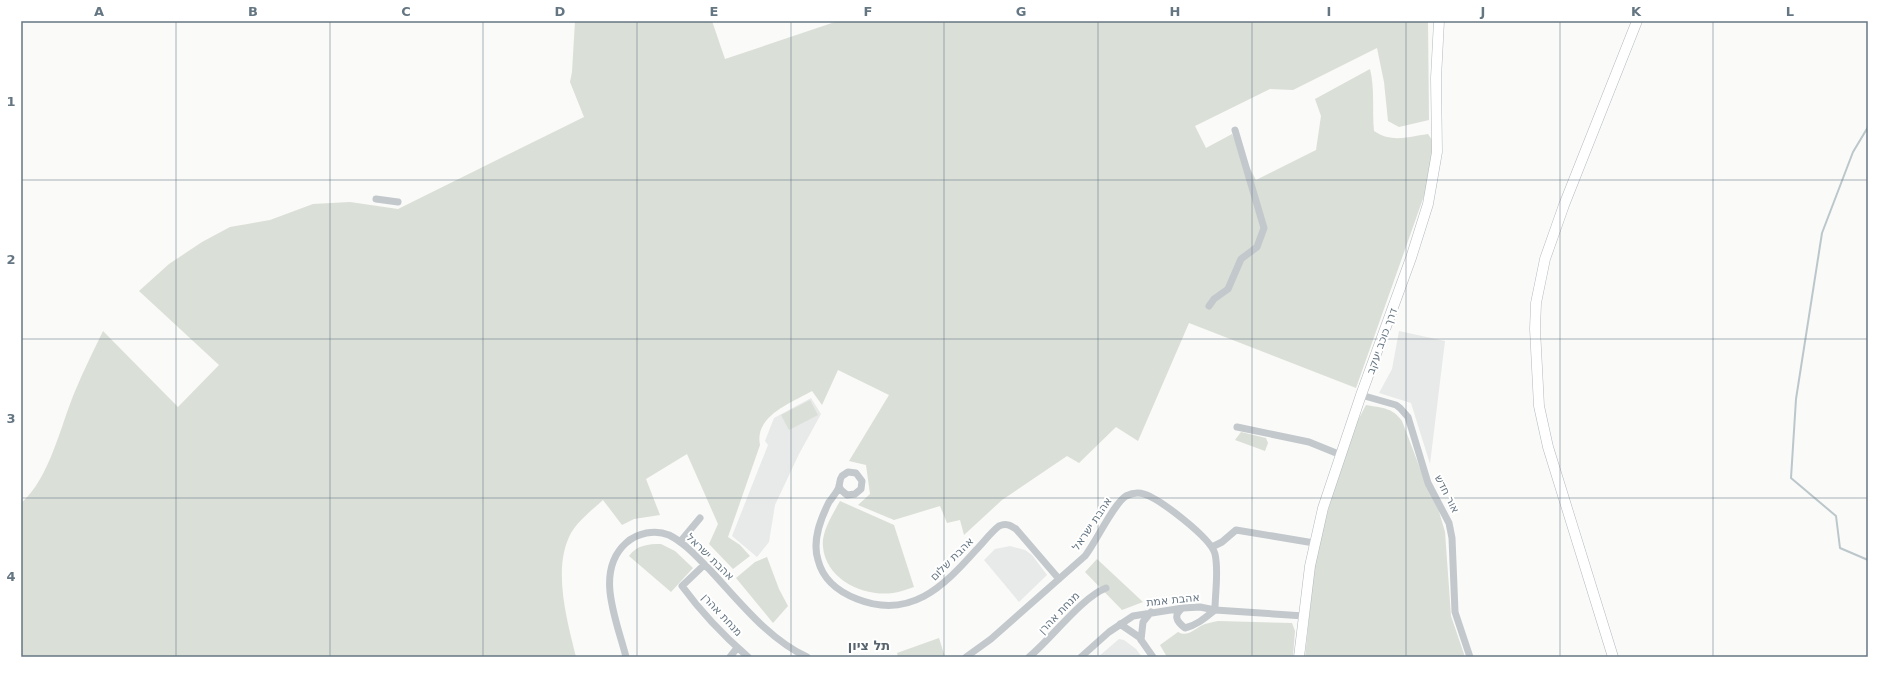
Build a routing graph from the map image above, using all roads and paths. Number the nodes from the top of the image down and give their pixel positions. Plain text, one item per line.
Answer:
1 (1438, 21) edge
2 (1637, 21) edge
3 (1235, 130) dead end
4 (376, 199) dead end
5 (398, 202) dead end
6 (1209, 306) dead end
7 (1361, 395) junction
8 (1237, 427) dead end
9 (1341, 455) junction
10 (839, 486) junction
11 (844, 493) junction
12 (831, 500) junction
13 (700, 518) dead end
14 (680, 542) junction
15 (1314, 543) junction
16 (1212, 547) junction
17 (704, 564) junction
18 (1059, 579) junction
19 (1106, 588) dead end
20 (1183, 608) junction
21 (1215, 610) junction
22 (1152, 612) junction
23 (1304, 616) junction
24 (1120, 624) junction
25 (1141, 640) junction
26 (737, 648) junction
27 (626, 657) edge
28 (730, 657) edge
29 (748, 657) edge
30 (807, 657) edge
31 (966, 657) edge
32 (1030, 657) edge
33 (1081, 657) edge
34 (1153, 657) edge
35 (1299, 657) edge
36 (1470, 657) edge
37 (1613, 657) edge

1 - 7 main road, דרך כוכב יעקב
2 - 37 main road
3 - 6 street
4 - 5 street
7 - 9 main road, דרך כוכב יעקב
7 - 36 street, אור חדש
8 - 9 street
9 - 15 main road, דרך כוכב יעקב
10 - 11 street
10 - 11 street
10 - 12 street
11 - 12 street
12 - 18 street, אהבת שלום
13 - 14 street
14 - 17 street, אהבת ישראל
14 - 27 street, אהבת ישראל
15 - 16 street
15 - 23 main road, דרך כוכב יעקב
16 - 18 street, אהבת ישראל
16 - 21 street
17 - 26 street, מנחת אהרן
17 - 30 street, אהבת ישראל
18 - 31 street, אהבת ישראל
19 - 32 street, מנחת אהרן
20 - 21 street, אהבת אמת
20 - 21 street
20 - 22 street, אהבת אמת
21 - 23 street, אהבת אמת
22 - 24 street, אהבת אמת
22 - 25 street
23 - 35 main road, דרך כוכב יעקב
24 - 25 street
24 - 33 street, אהבת אמת
25 - 34 street
26 - 28 street
26 - 29 street, מנחת אהרן

